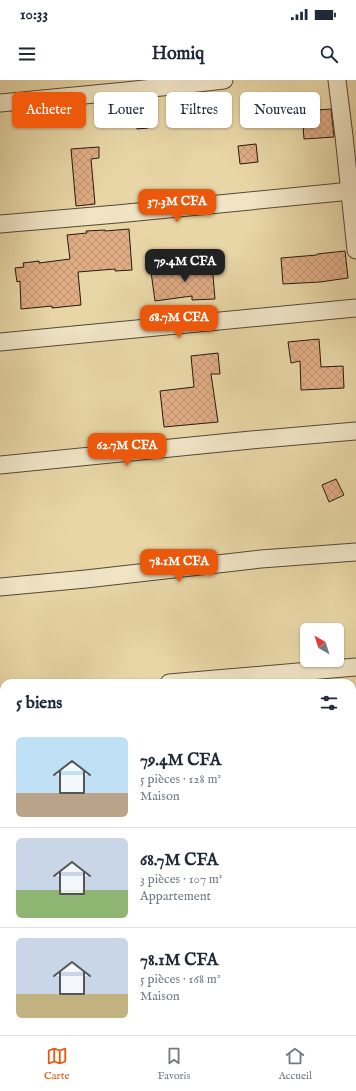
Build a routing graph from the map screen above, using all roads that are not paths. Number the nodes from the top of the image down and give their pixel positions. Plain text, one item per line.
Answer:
1 (224, 80) edge
2 (336, 80) edge
3 (0, 103) edge
4 (351, 191) junction
5 (0, 224) edge
6 (356, 250) edge
7 (356, 308) edge
8 (0, 342) edge
9 (356, 431) edge
10 (0, 465) edge
11 (356, 552) edge
12 (0, 587) edge
13 (356, 667) edge
14 (216, 679) edge

1 - 3 street
2 - 4 street
4 - 5 street
4 - 6 street
7 - 8 street
9 - 10 street
11 - 12 street
13 - 14 street

